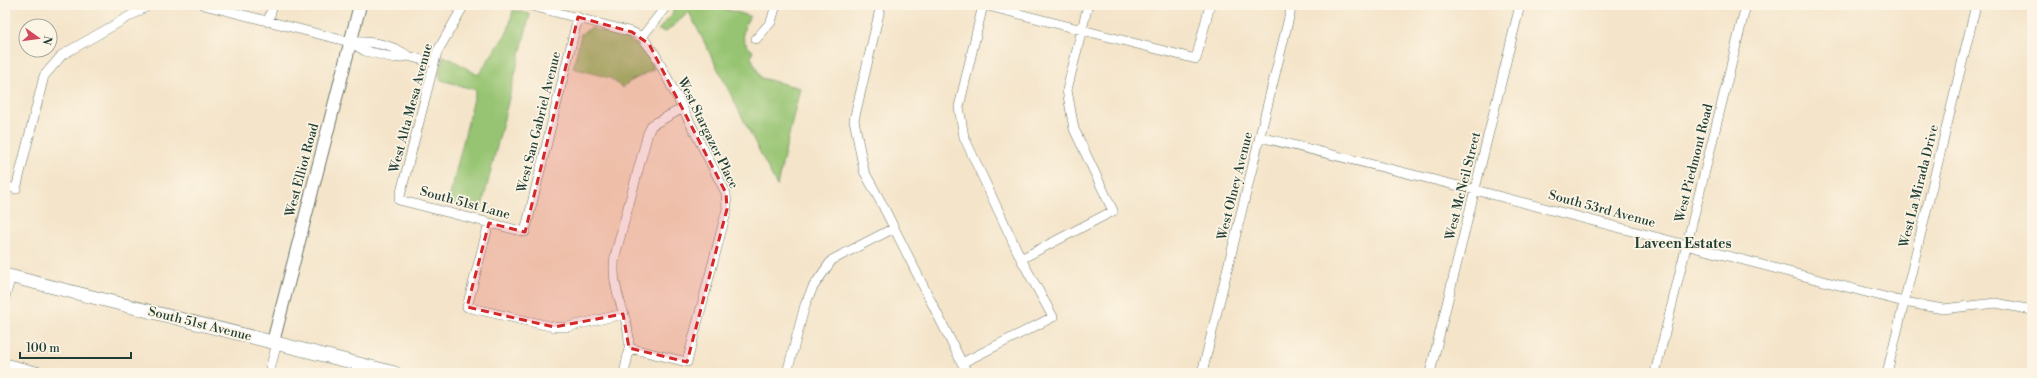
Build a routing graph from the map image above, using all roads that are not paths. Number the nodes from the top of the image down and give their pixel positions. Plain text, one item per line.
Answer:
1 (148, 5) edge
2 (204, 5) edge
3 (273, 5) edge
4 (360, 5) edge
5 (464, 5) edge
6 (528, 5) edge
7 (667, 5) edge
8 (776, 5) edge
9 (880, 5) edge
10 (983, 5) edge
11 (1088, 5) edge
12 (1210, 5) edge
13 (1292, 5) edge
14 (1520, 5) edge
15 (1746, 5) edge
16 (1976, 5) edge
17 (578, 17) junction
18 (268, 22) junction
19 (1082, 30) junction
20 (642, 37) junction
21 (756, 39) dead end
22 (350, 42) junction
23 (434, 63) junction
24 (682, 108) junction
25 (1260, 136) junction
26 (5, 186) edge
27 (1475, 190) junction
28 (399, 200) joint
29 (489, 223) junction
30 (894, 228) junction
31 (525, 232) joint
32 (1687, 245) junction
33 (1021, 259) junction
34 (8, 276) edge
35 (5, 297) edge
36 (1904, 302) junction
37 (2032, 310) edge
38 (623, 314) junction
39 (275, 342) junction
40 (629, 348) junction
41 (962, 362) junction
42 (5, 363) edge
43 (33, 372) edge
44 (44, 373) edge
45 (269, 373) edge
46 (395, 373) edge
47 (624, 373) edge
48 (787, 373) edge
49 (967, 373) edge
50 (1202, 373) edge
51 (1430, 373) edge
52 (1655, 373) edge
53 (1887, 373) edge

1 - 26 street
2 - 18 street
3 - 18 street
4 - 22 main road, West Elliot Road
5 - 23 street, West Alta Mesa Avenue
6 - 17 street
7 - 20 street
8 - 21 street
9 - 30 street
10 - 19 street
10 - 33 street
11 - 19 street
12 - 19 street
13 - 25 street, West Olney Avenue
14 - 27 street, West McNeil Street
15 - 32 street, West Piedmont Road
16 - 36 street, West La Mirada Drive
17 - 20 street
17 - 31 street, West San Gabriel Avenue
18 - 22 street
19 - 33 street
20 - 24 street, West Stargazer Place
22 - 23 street
22 - 39 main road, West Elliot Road
23 - 28 street, West Alta Mesa Avenue
24 - 38 street
24 - 40 street, West Stargazer Place
25 - 27 street, South 53rd Avenue
25 - 50 street, West Olney Avenue
27 - 32 street, South 53rd Avenue
27 - 51 street, West McNeil Street
28 - 29 street, South 51st Lane
29 - 31 street, South 51st Lane
29 - 38 street
30 - 41 street
30 - 48 street
32 - 36 street, South 53rd Avenue
32 - 52 street, West Piedmont Road
33 - 41 street
34 - 35 street
34 - 39 main road, South 51st Avenue
36 - 37 street, South 53rd Avenue
36 - 53 street, West La Mirada Drive
38 - 40 street
39 - 45 street, West Elliot Road
39 - 46 main road, South 51st Avenue
40 - 47 street
41 - 49 street
42 - 43 street
43 - 44 street

